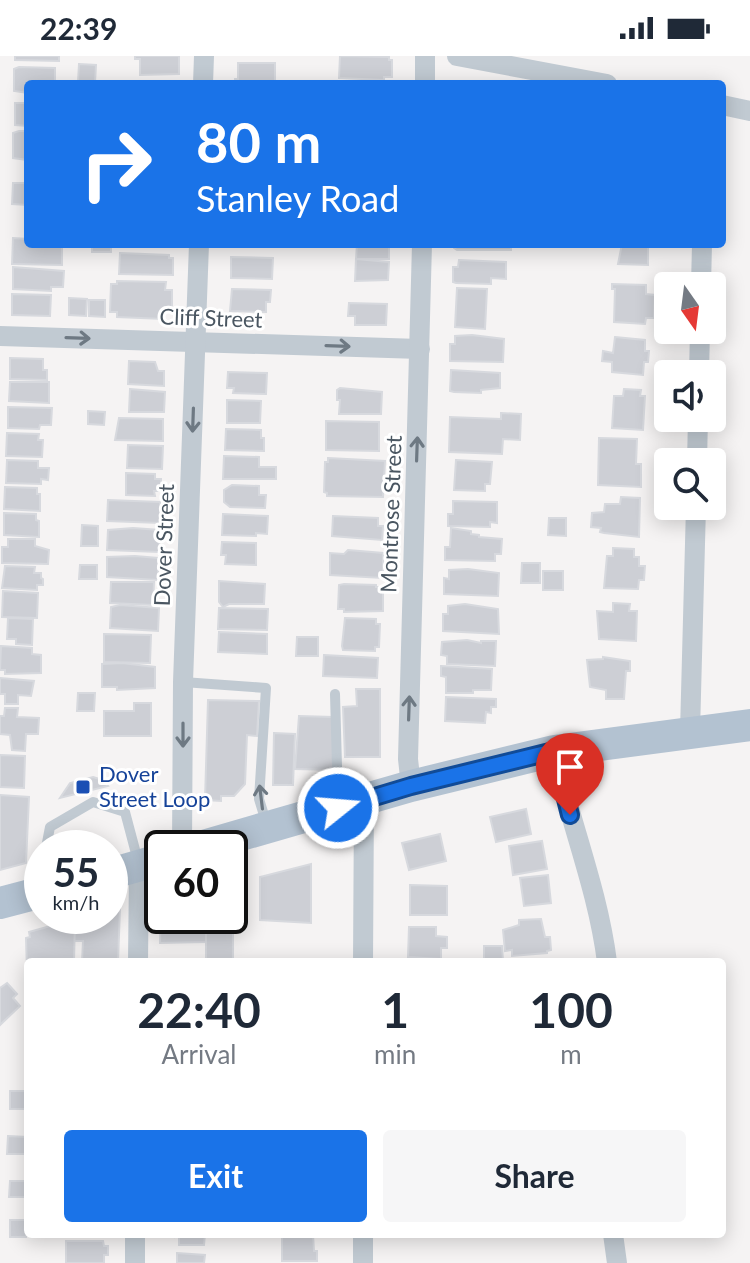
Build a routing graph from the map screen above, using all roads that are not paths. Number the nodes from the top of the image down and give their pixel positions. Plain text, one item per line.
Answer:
1 (204, 56) edge
2 (425, 56) edge
3 (457, 56) edge
4 (203, 80) edge
5 (425, 80) edge
6 (586, 80) edge
7 (726, 106) edge
8 (750, 111) edge
9 (199, 248) edge
10 (422, 248) edge
11 (702, 248) edge
12 (701, 272) edge
13 (0, 336) edge
14 (196, 342) junction
15 (420, 349) junction
16 (696, 520) edge
17 (183, 682) junction
18 (335, 694) dead end
19 (750, 725) edge
20 (690, 732) junction
21 (554, 751) junction
22 (411, 786) junction
23 (351, 804) junction
24 (267, 827) junction
25 (49, 830) edge
26 (182, 830) edge
27 (248, 833) edge
28 (137, 867) edge
29 (24, 892) edge
30 (0, 903) edge
31 (138, 958) edge
32 (363, 958) edge
33 (606, 958) edge
34 (135, 1238) edge
35 (363, 1238) edge
36 (614, 1238) edge
37 (135, 1263) edge
38 (363, 1263) edge
39 (617, 1263) edge

1 - 4 street
2 - 5 street
3 - 6 street
7 - 8 street
9 - 14 street, Dover Street
10 - 15 street, Montrose Street
11 - 12 street
13 -> 14 street, Cliff Street
14 -> 15 street, Cliff Street
14 -> 17 street, Dover Street
22 -> 15 street, Montrose Street
16 - 20 street
24 -> 17 lane
17 -> 26 street, Dover Street
18 - 23 lane
19 - 20 main road
20 - 21 main road
21 - 22 main road
21 - 33 street
22 - 23 main road
23 - 24 main road
23 - 32 street
24 - 27 main road
25 - 28 lane
28 - 31 street
29 - 30 main road
34 - 37 street
35 - 38 street
36 - 39 street

